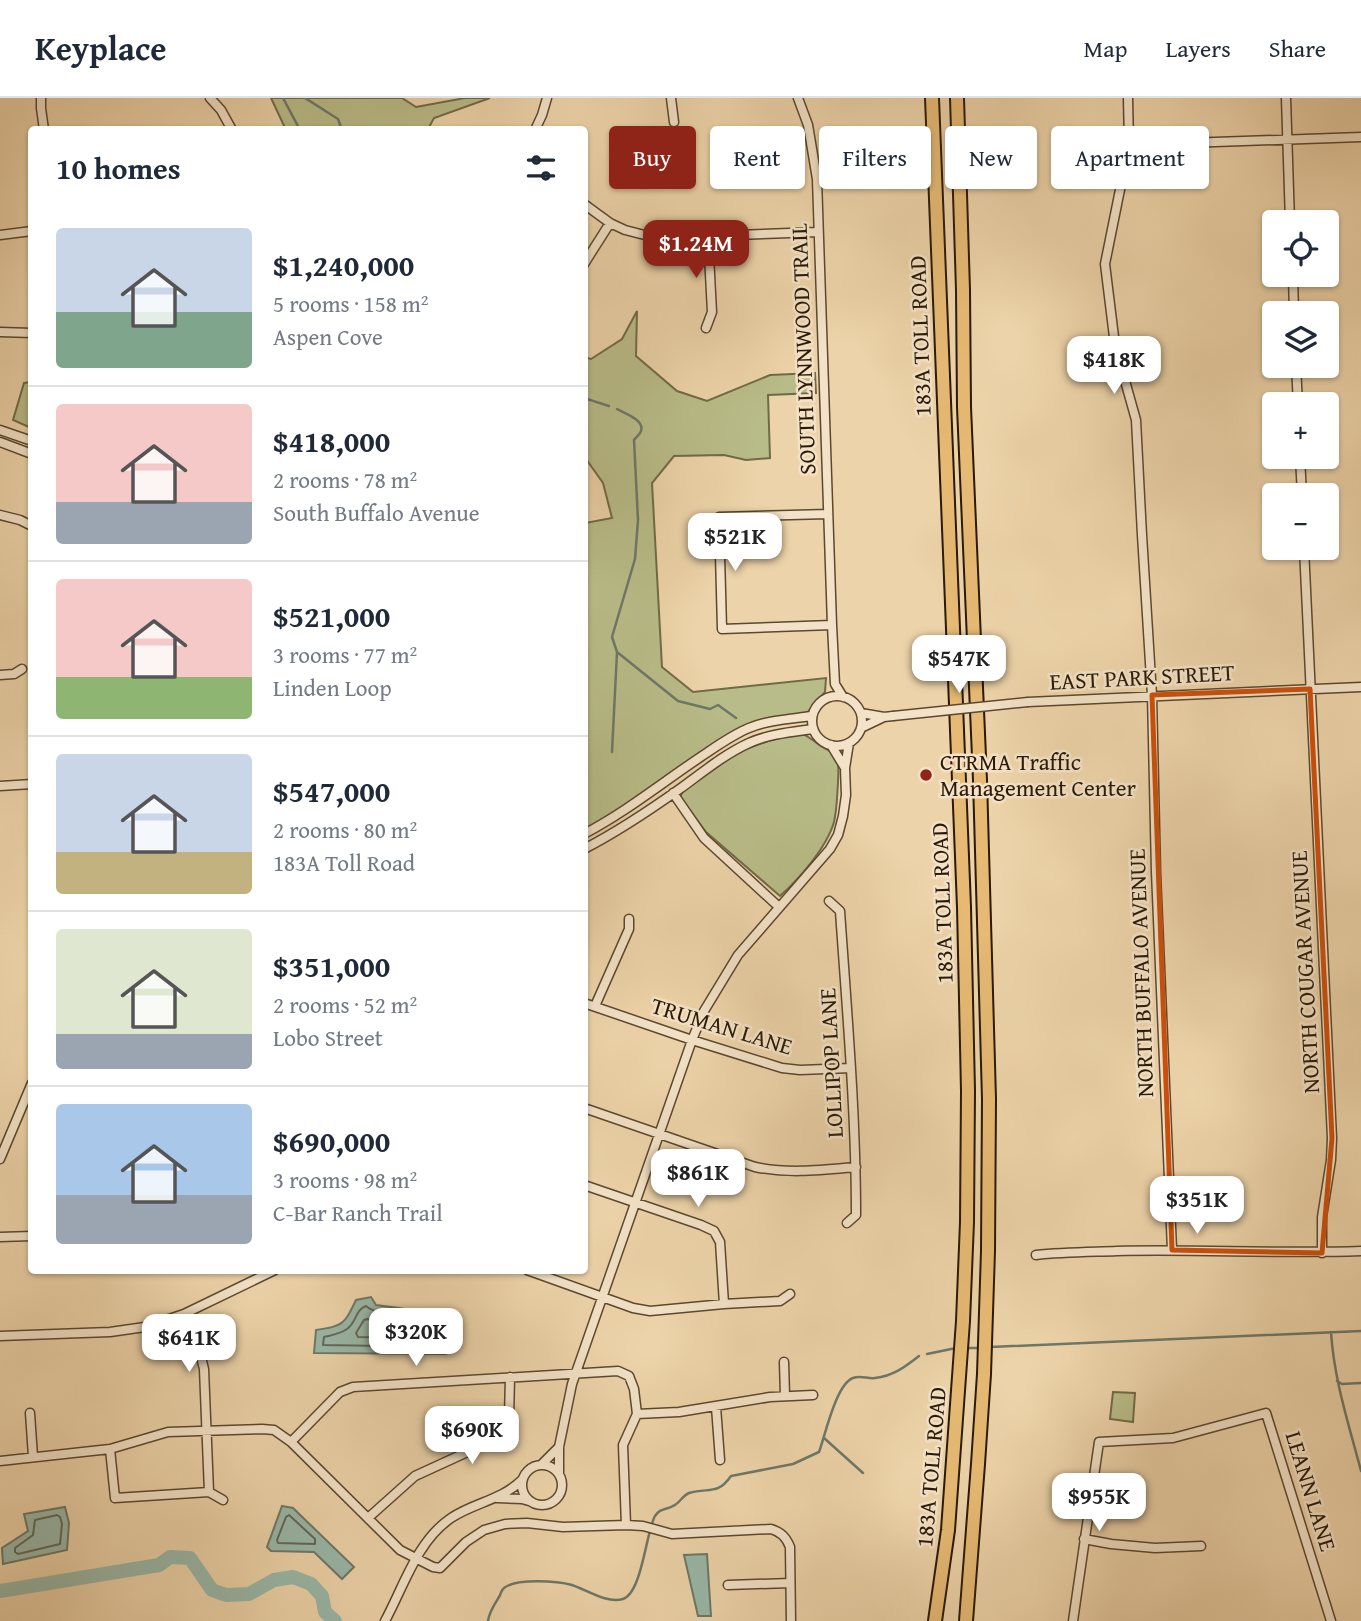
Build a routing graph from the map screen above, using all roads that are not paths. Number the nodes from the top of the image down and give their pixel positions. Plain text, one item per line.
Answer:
1 (41, 98) edge
2 (210, 98) edge
3 (547, 98) edge
4 (671, 98) edge
5 (798, 98) edge
6 (932, 98) edge
7 (957, 98) edge
8 (1128, 98) edge
9 (1286, 98) edge
10 (674, 122) dead end
11 (43, 126) edge
12 (230, 126) edge
13 (537, 126) edge
14 (1129, 126) edge
15 (1361, 136) edge
16 (1287, 138) junction
17 (1209, 141) edge
18 (1120, 189) edge
19 (588, 207) edge
20 (1290, 210) edge
21 (610, 223) junction
22 (28, 232) edge
23 (817, 232) junction
24 (0, 236) edge
25 (708, 236) junction
26 (588, 258) edge
27 (706, 328) dead end
28 (0, 332) edge
29 (28, 333) edge
30 (0, 430) edge
31 (28, 440) edge
32 (0, 442) edge
33 (28, 452) edge
34 (828, 514) junction
35 (0, 515) edge
36 (28, 524) edge
37 (1305, 560) edge
38 (832, 625) junction
39 (22, 669) dead end
40 (0, 675) edge
41 (835, 684) junction
42 (1361, 687) edge
43 (1310, 689) junction
44 (1152, 695) junction
45 (842, 697) junction
46 (829, 698) junction
47 (861, 713) junction
48 (812, 716) junction
49 (889, 717) junction
50 (861, 728) junction
51 (813, 729) junction
52 (849, 743) junction
53 (831, 746) junction
54 (845, 768) junction
55 (28, 785) edge
56 (0, 786) edge
57 (673, 793) junction
58 (588, 832) edge
59 (588, 847) edge
60 (829, 901) dead end
61 (779, 907) junction
62 (629, 919) dead end
63 (588, 1004) edge
64 (595, 1006) junction
65 (692, 1040) junction
66 (851, 1068) junction
67 (28, 1098) edge
68 (588, 1109) edge
69 (659, 1135) junction
70 (0, 1159) edge
71 (856, 1167) junction
72 (588, 1186) edge
73 (635, 1203) junction
74 (847, 1223) dead end
75 (28, 1236) edge
76 (0, 1237) edge
77 (1171, 1250) junction
78 (1361, 1251) edge
79 (1322, 1252) junction
80 (1036, 1255) dead end
81 (267, 1274) edge
82 (538, 1274) edge
83 (790, 1294) dead end
84 (602, 1298) junction
85 (724, 1304) junction
86 (184, 1314) junction
87 (0, 1336) edge
88 (783, 1362) dead end
89 (575, 1373) junction
90 (510, 1377) junction
91 (813, 1395) dead end
92 (785, 1396) junction
93 (716, 1407) junction
94 (30, 1413) dead end
95 (637, 1414) junction
96 (207, 1431) junction
97 (291, 1442) junction
98 (559, 1447) junction
99 (110, 1450) junction
100 (33, 1457) junction
101 (720, 1460) dead end
102 (0, 1461) edge
103 (541, 1465) junction
104 (559, 1474) junction
105 (522, 1480) junction
106 (209, 1492) junction
107 (497, 1498) junction
108 (223, 1500) dead end
109 (532, 1502) junction
110 (368, 1518) junction
111 (626, 1525) junction
112 (1084, 1539) junction
113 (1201, 1546) dead end
114 (416, 1560) junction
115 (790, 1583) junction
116 (728, 1585) dead end
117 (385, 1621) edge
118 (791, 1621) edge
119 (935, 1621) edge
120 (966, 1621) edge
121 (1073, 1621) edge
122 (1331, 1621) edge

1 - 11 street
2 - 12 street
3 - 13 street
4 - 10 street
5 - 23 street, SOUTH LYNNWOOD TRAIL
6 - 119 highway, 183A TOLL ROAD
7 - 120 highway, 183A TOLL ROAD
8 - 14 street, NORTH BUFFALO AVENUE
9 - 16 street
15 - 16 street
16 - 17 street
16 - 20 street
18 - 44 street, NORTH BUFFALO AVENUE
19 - 21 street
21 - 25 street
21 - 26 street
22 - 24 street
23 - 25 street
23 - 34 street, SOUTH LYNNWOOD TRAIL
25 - 27 street
28 - 29 street
30 - 31 street
32 - 33 street
34 - 38 street, SOUTH LYNNWOOD TRAIL
34 - 38 street
35 - 36 street
37 - 43 street, NORTH COUGAR AVENUE
38 - 41 street, SOUTH LYNNWOOD TRAIL
39 - 40 street
41 - 45 street, SOUTH LYNNWOOD TRAIL
41 - 46 street, SOUTH LYNNWOOD TRAIL
42 - 43 street, EAST PARK STREET
43 - 44 street, EAST PARK STREET
43 - 79 street, NORTH COUGAR AVENUE
44 - 49 street, EAST PARK STREET, bridge
44 - 77 street, NORTH BUFFALO AVENUE
45 - 46 street
45 - 47 street
46 - 48 street
47 - 49 street, EAST PARK STREET
47 - 50 street
48 - 51 street
48 - 58 street
49 - 50 street, EAST PARK STREET
50 - 52 street
51 - 53 street
51 - 57 street
52 - 53 street
52 - 54 street
53 - 54 street
54 - 61 street
55 - 56 street
57 - 59 street
57 - 61 street
60 - 66 street, LOLLIPOP LANE
61 - 65 street
62 - 64 street
63 - 64 street, TRUMAN LANE
64 - 65 street, TRUMAN LANE
65 - 66 street, TRUMAN LANE
65 - 69 street
66 - 71 street, LOLLIPOP LANE
67 - 70 street
68 - 69 street
69 - 71 street
69 - 73 street
71 - 74 street, LOLLIPOP LANE
72 - 73 street
73 - 84 street
73 - 85 street
75 - 76 street
77 - 79 street
77 - 80 street
78 - 79 street
81 - 86 street
82 - 84 street
83 - 85 street
84 - 85 street
84 - 89 street
86 - 87 street
86 - 96 street
88 - 92 street
89 - 90 street
89 - 95 street
89 - 98 street
90 - 97 street
90 - 110 street
91 - 92 street
92 - 93 street
93 - 95 street
93 - 101 street
94 - 100 street
95 - 111 street
96 - 97 street
96 - 99 street
96 - 106 street
97 - 110 street
98 - 103 street
98 - 104 street
99 - 100 street
99 - 106 street
100 - 102 street
103 - 104 street
103 - 105 street
104 - 109 street
105 - 107 street
105 - 109 street
106 - 108 street
107 - 109 street
107 - 114 street
110 - 114 street
111 - 114 street
111 - 115 street
112 - 113 street
112 - 121 street
112 - 122 street, LEANN LANE
114 - 117 street
115 - 116 street
115 - 118 street

